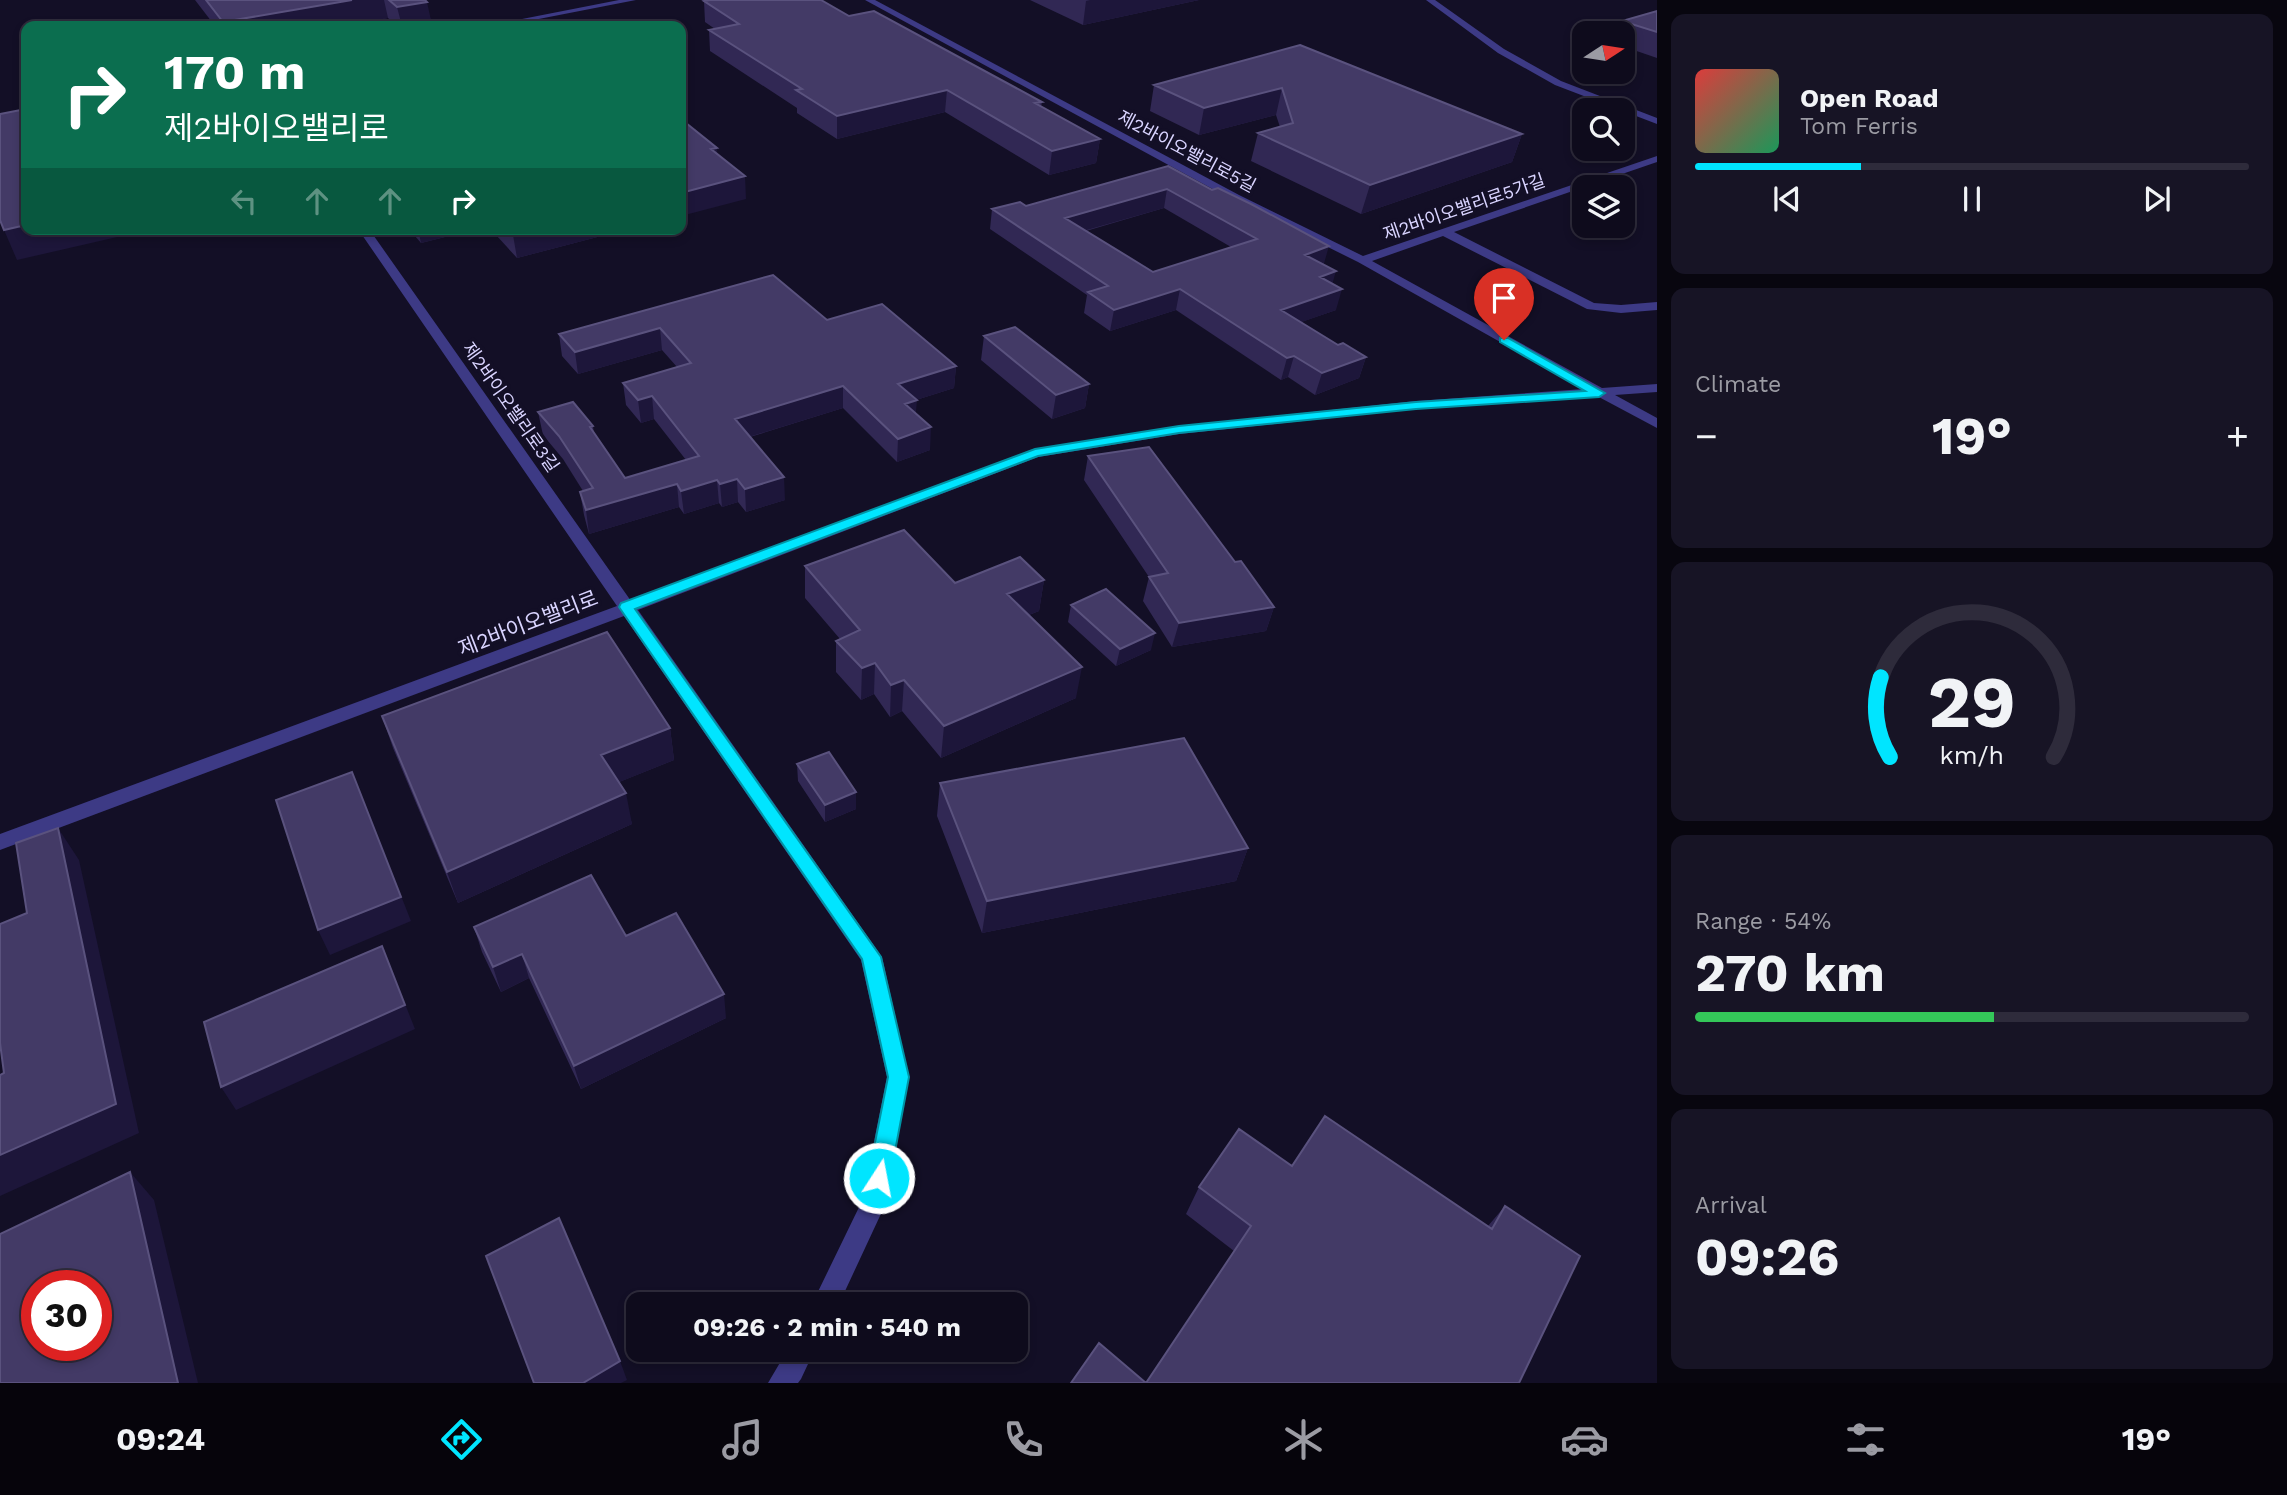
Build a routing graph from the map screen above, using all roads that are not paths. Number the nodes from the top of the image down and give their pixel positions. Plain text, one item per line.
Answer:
1 (632, 0) edge
2 (869, 0) edge
3 (1430, 0) edge
4 (518, 21) edge
5 (1657, 121) edge
6 (1657, 159) edge
7 (1444, 232) junction
8 (367, 235) edge
9 (1362, 260) junction
10 (1657, 306) edge
11 (1657, 388) edge
12 (1599, 393) junction
13 (1657, 424) edge
14 (626, 607) junction
15 (0, 842) edge
16 (831, 1292) edge
17 (796, 1362) edge
18 (781, 1383) edge

1 - 4 street
2 - 9 street, 제2바이오밸리로5길
3 - 5 street
6 - 7 street, 제2바이오밸리로5가길
7 - 9 street, 제2바이오밸리로5가길
7 - 10 street
8 - 14 street, 제2바이오밸리로3길
9 - 12 street, 제2바이오밸리로5길
11 - 12 street, 제2바이오밸리로
12 - 13 street, 제2바이오밸리로5길
12 - 14 street, 제2바이오밸리로
14 - 15 street, 제2바이오밸리로
14 - 16 street, 제2바이오밸리로3길
17 - 18 street

